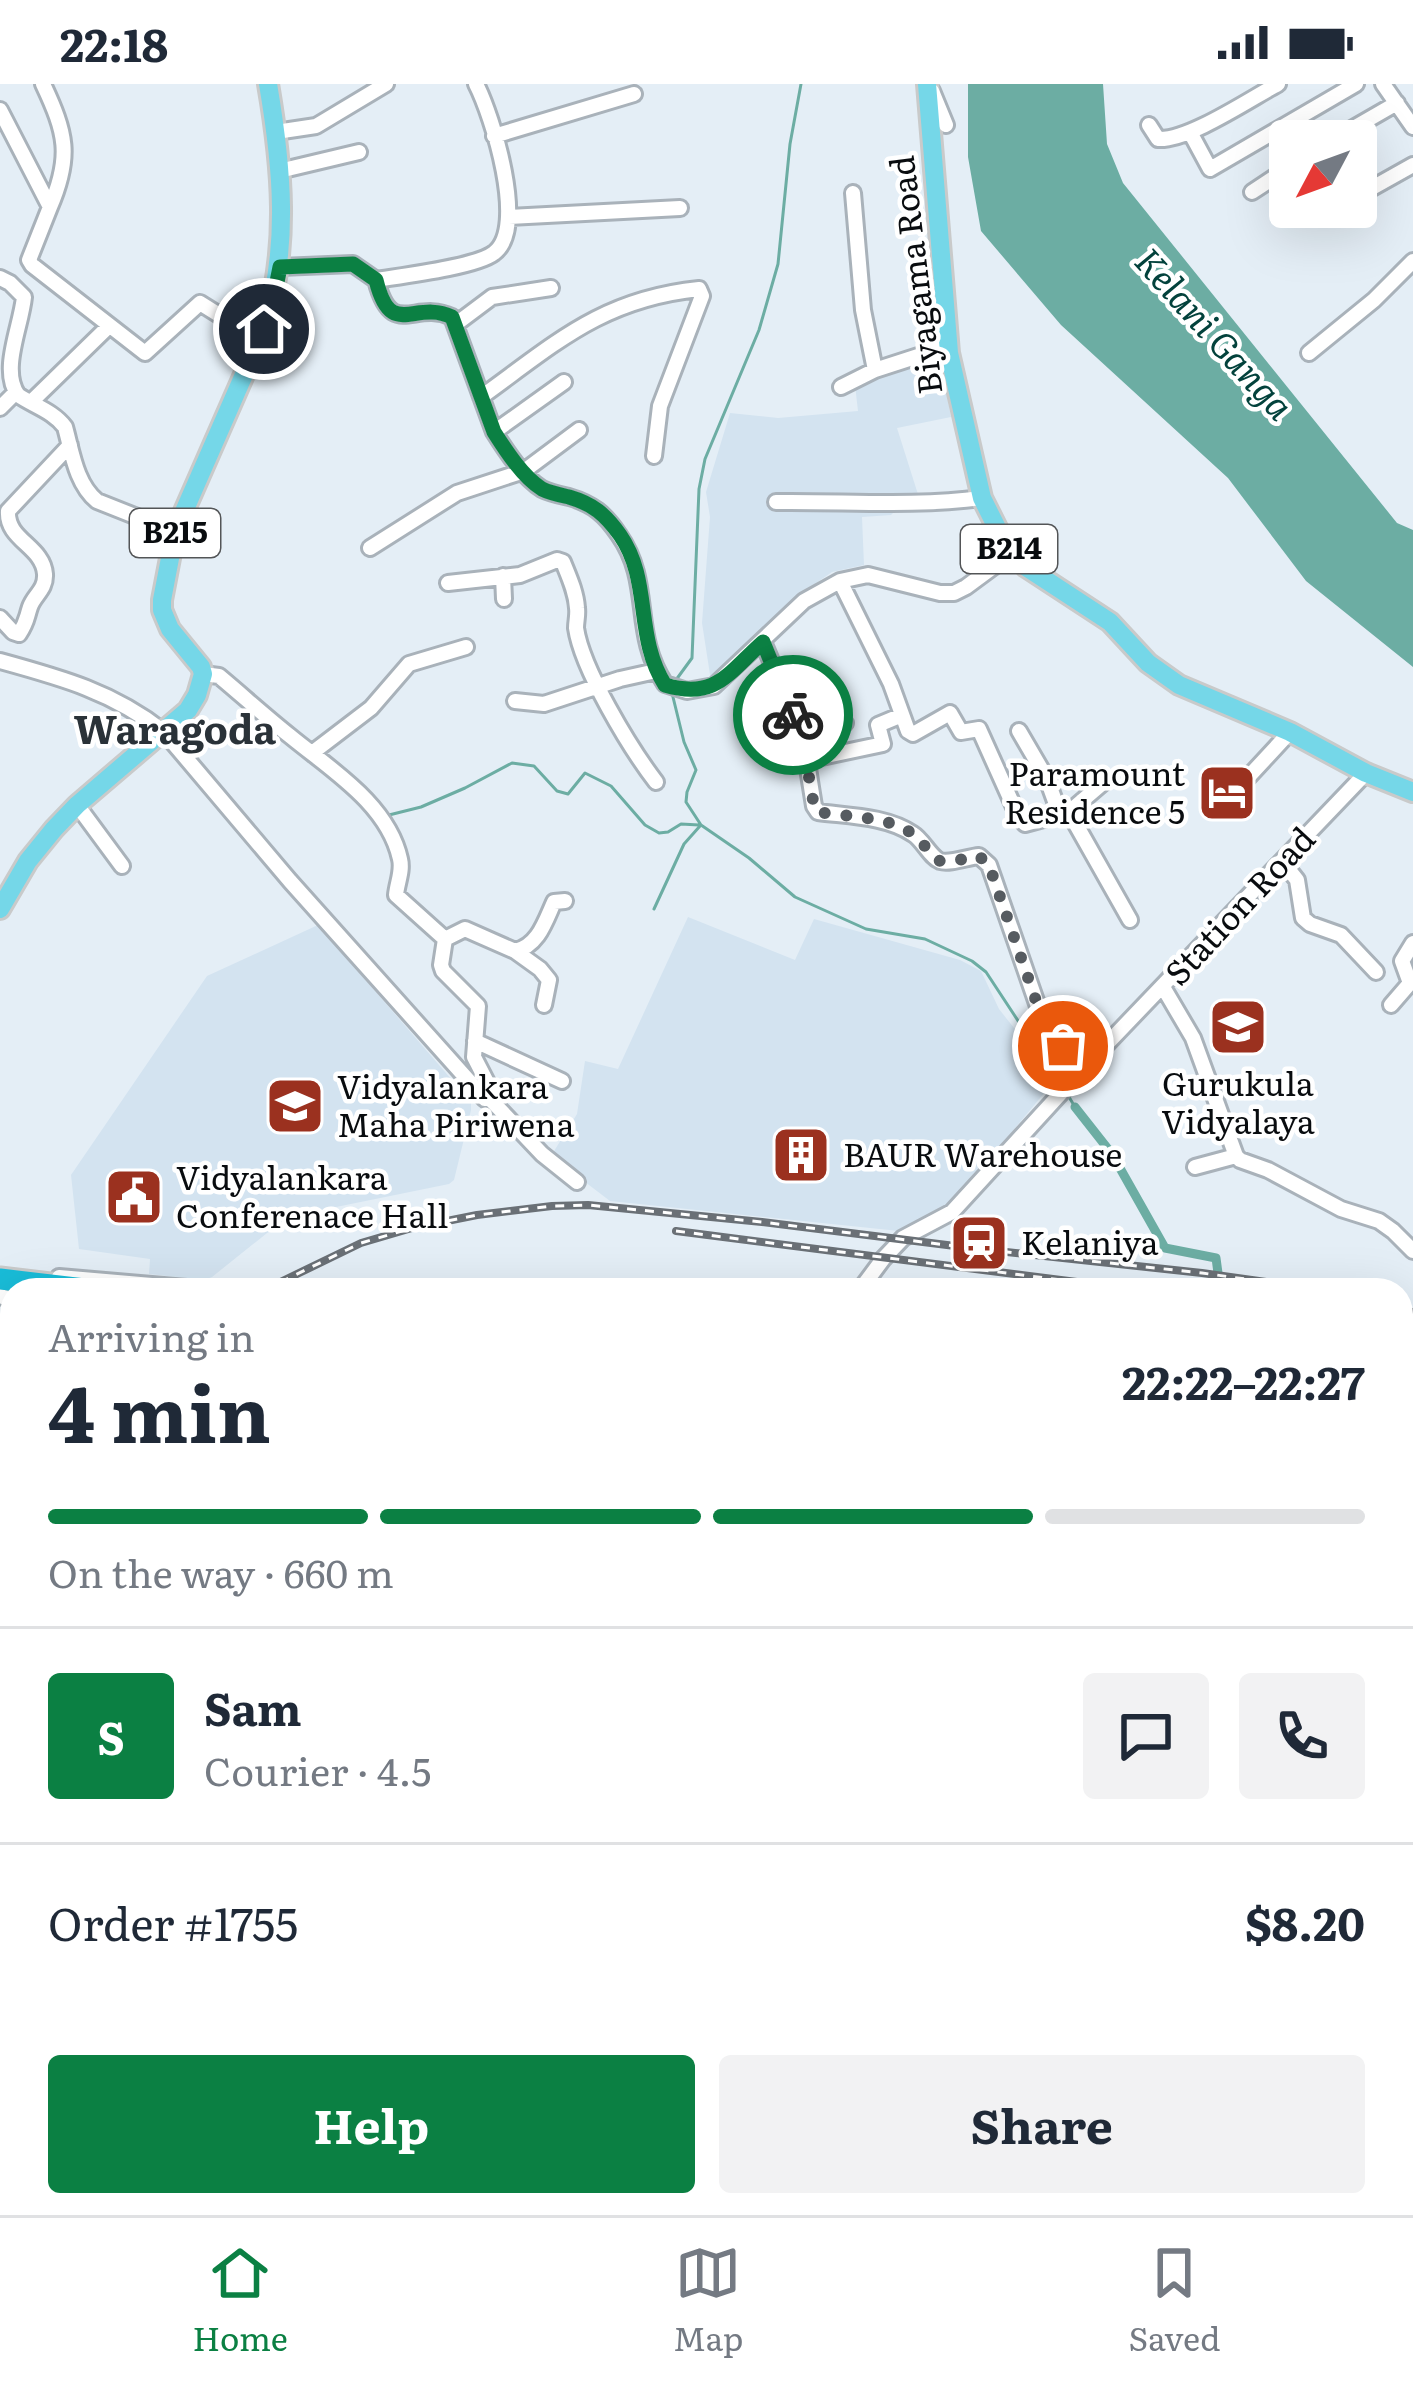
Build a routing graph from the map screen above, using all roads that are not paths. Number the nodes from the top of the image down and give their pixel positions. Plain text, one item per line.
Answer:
1 (43, 84) edge
2 (268, 84) edge
3 (386, 84) edge
4 (476, 84) edge
5 (928, 84) edge
6 (1278, 84) edge
7 (1356, 84) edge
8 (1383, 84) edge
9 (634, 94) dead end
10 (1397, 103) junction
11 (0, 110) edge
12 (1367, 120) edge
13 (946, 125) dead end
14 (1149, 125) dead end
15 (1413, 127) edge
16 (276, 132) junction
17 (1190, 132) junction
18 (494, 136) junction
19 (359, 152) dead end
20 (1413, 165) edge
21 (279, 171) junction
22 (1269, 181) edge
23 (1377, 185) edge
24 (1252, 192) dead end
25 (853, 193) dead end
26 (50, 207) junction
27 (680, 208) dead end
28 (509, 217) junction
29 (1413, 261) edge
30 (280, 267) junction
31 (0, 278) edge
32 (376, 280) junction
33 (551, 288) dead end
34 (456, 325) junction
35 (110, 326) junction
36 (260, 340) junction
37 (949, 346) junction
38 (1309, 353) dead end
39 (874, 370) junction
40 (564, 382) dead end
41 (841, 387) dead end
42 (15, 393) junction
43 (481, 397) junction
44 (31, 401) junction
45 (0, 409) edge
46 (579, 430) dead end
47 (494, 432) junction
48 (70, 445) junction
49 (654, 455) dead end
50 (524, 471) junction
51 (982, 498) junction
52 (776, 502) dead end
53 (175, 532) junction
54 (370, 548) dead end
55 (1012, 553) junction
56 (503, 576) junction
57 (840, 581) junction
58 (448, 583) dead end
59 (504, 599) dead end
60 (0, 618) edge
61 (763, 642) junction
62 (466, 647) dead end
63 (0, 661) edge
64 (203, 674) junction
65 (666, 681) junction
66 (597, 687) junction
67 (515, 701) dead end
68 (902, 715) junction
69 (845, 723) dead end
70 (1019, 731) dead end
71 (164, 732) junction
72 (1290, 732) junction
73 (802, 737) junction
74 (313, 753) junction
75 (807, 760) junction
76 (1366, 773) junction
77 (656, 782) dead end
78 (1105, 782) dead end
79 (1241, 785) dead end
80 (1413, 792) edge
81 (77, 805) junction
82 (1064, 813) junction
83 (1282, 861) junction
84 (122, 866) dead end
85 (565, 901) dead end
86 (0, 909) edge
87 (1130, 920) dead end
88 (445, 939) junction
89 (1413, 943) edge
90 (514, 951) junction
91 (1376, 972) dead end
92 (1163, 986) junction
93 (1409, 993) edge
94 (544, 1005) dead end
95 (1390, 1005) dead end
96 (475, 1041) junction
97 (1082, 1070) junction
98 (562, 1081) dead end
99 (489, 1098) junction
100 (1236, 1156) junction
101 (1195, 1167) dead end
102 (577, 1182) dead end
103 (1413, 1251) edge
104 (0, 1277) edge
105 (94, 1278) edge
106 (869, 1278) edge

1 - 26 street
2 - 16 main road, B215
3 - 16 street
4 - 18 street
5 - 13 street
5 - 37 main road, Biyagama Road / B214
6 - 17 street
7 - 17 street
8 - 10 street
9 - 18 street
10 - 12 street
10 - 15 street
11 - 26 street
14 - 17 street
16 - 21 main road, B215
18 - 28 street
19 - 21 street
20 - 23 street
21 - 30 main road, B215
22 - 24 street
25 - 39 street
26 - 35 street
27 - 28 street
28 - 32 street
29 - 38 street
30 - 32 street
30 - 36 main road, B215
31 - 42 street
32 - 34 street
33 - 34 street
34 - 43 street
35 - 36 street
35 - 44 street
36 - 53 main road, B215
37 - 39 street
37 - 51 main road, Biyagama Road / B214
39 - 41 street
40 - 47 street
42 - 44 street
42 - 45 street
43 - 47 street
43 - 49 street
44 - 48 street
46 - 50 street
47 - 50 street
48 - 53 street
48 - 60 street
50 - 54 street
50 - 65 street
51 - 52 street
51 - 55 main road, Biyagama Road / B214
53 - 64 main road, B215
55 - 57 street
55 - 72 main road, Biyagama Road / B214
56 - 58 street
56 - 59 street
56 - 66 street
57 - 61 street
57 - 68 street
61 - 65 street
61 - 73 street
62 - 74 street
63 - 71 street
64 - 71 main road
64 - 74 street
65 - 66 street
66 - 67 street
66 - 77 street
68 - 75 street
68 - 82 street
69 - 73 street
70 - 82 street
71 - 81 main road
71 - 99 street
72 - 76 main road, Biyagama Road / B214
72 - 79 street
73 - 75 street
74 - 88 street
75 - 97 street
76 - 80 main road, Biyagama Road / B214
76 - 83 street, Station Road
78 - 82 street
81 - 84 street
81 - 86 main road
82 - 87 street
83 - 91 street
83 - 92 street, Station Road
85 - 90 street
88 - 90 street
88 - 96 street
89 - 93 street
90 - 94 street
92 - 97 street, Station Road
92 - 100 street
93 - 95 street
96 - 98 street
96 - 99 street
97 - 106 street, Station Road
99 - 102 street
100 - 101 street
100 - 103 street
104 - 105 street

